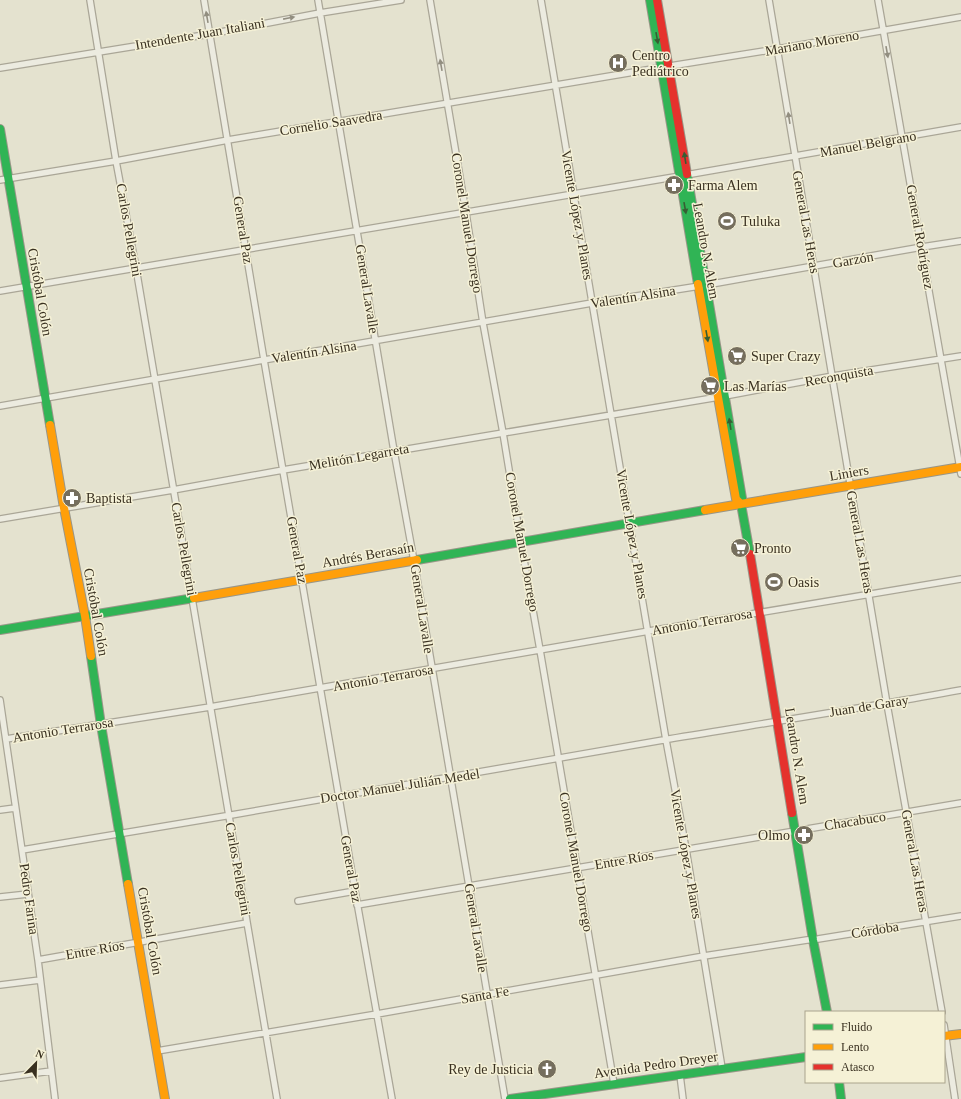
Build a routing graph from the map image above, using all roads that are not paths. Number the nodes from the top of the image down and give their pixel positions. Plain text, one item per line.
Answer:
1 (90, 0) edge
2 (204, 0) edge
3 (318, 0) edge
4 (401, 0) edge
5 (430, 0) edge
6 (541, 0) edge
7 (650, 0) edge
8 (657, 0) edge
9 (769, 0) edge
10 (878, 0) edge
11 (320, 13) junction
12 (961, 17) edge
13 (883, 31) junction
14 (210, 34) junction
15 (777, 49) junction
16 (98, 51) junction
17 (666, 67) junction
18 (0, 68) edge
19 (555, 86) junction
20 (448, 104) junction
21 (339, 122) junction
22 (961, 127) edge
23 (0, 129) edge
24 (903, 138) junction
25 (228, 140) junction
26 (795, 156) junction
27 (116, 161) junction
28 (684, 176) junction
29 (4, 179) edge
30 (574, 194) junction
31 (466, 213) junction
32 (358, 231) junction
33 (961, 241) edge
34 (922, 247) junction
35 (246, 250) junction
36 (814, 267) junction
37 (136, 268) junction
38 (702, 286) junction
39 (26, 287) junction
40 (0, 291) edge
41 (592, 303) junction
42 (483, 323) junction
43 (376, 342) junction
44 (961, 356) edge
45 (941, 359) junction
46 (264, 360) junction
47 (833, 376) junction
48 (154, 380) junction
49 (722, 397) junction
50 (46, 398) junction
51 (0, 406) edge
52 (612, 415) junction
53 (503, 432) junction
54 (394, 451) junction
55 (961, 469) edge
56 (283, 470) junction
57 (850, 486) junction
58 (173, 490) junction
59 (740, 504) junction
60 (64, 508) junction
61 (0, 519) edge
62 (630, 523) junction
63 (521, 543) junction
64 (414, 560) junction
65 (961, 579) edge
66 (302, 580) junction
67 (869, 595) junction
68 (192, 598) junction
69 (760, 613) junction
70 (85, 616) junction
71 (0, 630) edge
72 (649, 631) junction
73 (540, 650) junction
74 (432, 669) junction
75 (320, 688) junction
76 (961, 690) edge
77 (0, 700) edge
78 (887, 704) junction
79 (210, 707) junction
80 (2, 721) edge
81 (778, 721) junction
82 (101, 724) junction
83 (6, 739) junction
84 (666, 740) junction
85 (559, 759) junction
86 (451, 777) junction
87 (338, 796) junction
88 (961, 803) edge
89 (15, 808) junction
90 (0, 810) edge
91 (906, 812) junction
92 (229, 815) junction
93 (796, 830) junction
94 (120, 834) junction
95 (686, 849) junction
96 (22, 850) junction
97 (577, 868) junction
98 (469, 886) junction
99 (355, 891) junction
100 (28, 894) junction
101 (0, 898) edge
102 (298, 902) dead end
103 (357, 905) junction
104 (961, 916) edge
105 (926, 922) junction
106 (247, 923) junction
107 (813, 940) junction
108 (139, 942) junction
109 (704, 956) junction
110 (38, 960) junction
111 (595, 975) junction
112 (40, 980) junction
113 (0, 985) edge
114 (487, 994) junction
115 (827, 1011) edge
116 (942, 1011) edge
117 (377, 1014) junction
118 (266, 1032) junction
119 (961, 1034) edge
120 (945, 1036) edge
121 (157, 1051) junction
122 (805, 1057) edge
123 (722, 1068) junction
124 (52, 1071) junction
125 (680, 1075) junction
126 (0, 1078) edge
127 (839, 1083) edge
128 (614, 1084) junction
129 (525, 1098) edge
130 (56, 1099) edge
131 (165, 1099) edge
132 (277, 1099) edge
133 (392, 1099) edge
134 (505, 1099) edge
135 (510, 1099) edge
136 (683, 1099) edge
137 (841, 1099) edge
138 (955, 1099) edge

1 - 16 street, Carlos Pellegrini
14 -> 2 street, General Paz
3 - 11 street, General Lavalle
4 - 11 street, Intendente Juan Italiani
20 -> 5 street, Coronel Manuel Dorrego
6 - 19 street, Vicente López y Planes
7 -> 17 street, Leandro N. Alem
8 - 17 street, Leandro N. Alem
9 - 15 street, General Las Heras
10 - 13 street, General Rodríguez
14 -> 11 street, Intendente Juan Italiani
11 - 21 street, General Lavalle
12 - 13 street, Mariano Moreno
13 - 15 street, Mariano Moreno
13 -> 24 street, General Rodríguez
14 - 16 street, Intendente Juan Italiani
14 - 25 street, General Paz
15 - 17 street, Mariano Moreno
26 -> 15 street, General Las Heras
16 - 18 street, Intendente Juan Italiani
16 - 27 street, Carlos Pellegrini
17 - 19 street, Cornelio Saavedra
17 - 28 street, Leandro N. Alem
19 - 20 street, Cornelio Saavedra
19 - 30 street, Vicente López y Planes
20 - 21 street, Cornelio Saavedra
20 - 31 street, Coronel Manuel Dorrego
21 - 25 street, Cornelio Saavedra
21 - 32 street, General Lavalle
22 - 24 street, Manuel Belgrano
23 - 29 street, Cristóbal Colón
24 - 26 street, Manuel Belgrano
24 - 34 street, General Rodríguez
25 - 27 street, Cornelio Saavedra
25 - 35 street, General Paz
26 - 28 street, Manuel Belgrano
26 - 36 street, General Las Heras
27 - 29 street, Cornelio Saavedra
27 - 37 street, Carlos Pellegrini
28 - 30 street, Manuel Belgrano
28 - 38 street, Leandro N. Alem
29 - 39 street, Cristóbal Colón
30 - 31 street, Manuel Belgrano
30 - 41 street, Vicente López y Planes
31 - 32 street, Manuel Belgrano
31 - 42 street, Coronel Manuel Dorrego
32 - 35 street, Manuel Belgrano
32 - 43 street, General Lavalle
33 - 34 street, Garzón
34 - 36 street, Garzón
34 - 45 street, General Rodríguez
35 - 37 street, Manuel Belgrano
35 - 46 street, General Paz
36 - 38 street, Garzón
36 - 47 street, General Las Heras
37 - 39 street, Manuel Belgrano
37 - 48 street, Carlos Pellegrini
38 - 41 street, Valentín Alsina
38 - 49 street, Leandro N. Alem
39 - 40 street, Manuel Belgrano
39 - 50 street, Cristóbal Colón
41 - 42 street, Valentín Alsina
41 - 52 street, Vicente López y Planes
42 - 43 street, Valentín Alsina
42 - 53 street, Coronel Manuel Dorrego
43 - 46 street, Valentín Alsina
43 - 54 street, General Lavalle
44 - 45 street, Reconquista
45 - 47 street, Reconquista
45 - 55 street, General Rodríguez
46 - 48 street, Valentín Alsina
46 - 56 street, General Paz
47 - 49 street, Reconquista
47 - 57 street, General Las Heras
48 - 50 street, Valentín Alsina
48 - 58 street, Carlos Pellegrini
49 - 52 street, Melitón Legarreta
49 - 59 street, Leandro N. Alem
50 - 51 street, Valentín Alsina
50 - 60 street, Cristóbal Colón
52 - 53 street, Melitón Legarreta
52 - 62 street, Vicente López y Planes
53 - 54 street, Melitón Legarreta
53 - 63 street, Coronel Manuel Dorrego
54 - 56 street, Melitón Legarreta
54 - 64 street, General Lavalle
55 - 57 street, Liniers
56 - 58 street, Melitón Legarreta
56 - 66 street, General Paz
57 - 59 street, Liniers
57 - 67 street, General Las Heras
58 - 60 street, Melitón Legarreta
58 - 68 street, Carlos Pellegrini
59 - 62 street, Andrés Berasaín
59 - 69 street, Leandro N. Alem
60 - 61 street, Melitón Legarreta
60 - 70 street, Cristóbal Colón
62 - 63 street, Andrés Berasaín
62 - 72 street, Vicente López y Planes
63 - 64 street, Andrés Berasaín
63 - 73 street, Coronel Manuel Dorrego
64 - 66 street, Andrés Berasaín
64 - 74 street, General Lavalle
65 - 67 street, Antonio Terrarosa
66 - 68 street, Andrés Berasaín
66 - 75 street, General Paz
67 - 69 street, Antonio Terrarosa
67 - 78 street, General Las Heras
68 - 70 street, Andrés Berasaín
68 - 79 street, Carlos Pellegrini
69 - 72 street, Antonio Terrarosa
69 - 81 street, Leandro N. Alem
70 - 71 street, Andrés Berasaín
70 - 82 street, Cristóbal Colón
72 - 73 street, Antonio Terrarosa
72 - 84 street, Vicente López y Planes
73 - 74 street, Antonio Terrarosa
73 - 85 street, Coronel Manuel Dorrego
74 - 75 street, Antonio Terrarosa
74 - 86 street, General Lavalle
75 - 79 street, Antonio Terrarosa
75 - 87 street, General Paz
76 - 78 street, Juan de Garay
77 - 80 street, Pedro Farina
78 - 81 street, Juan de Garay
78 - 91 street, General Las Heras
79 - 82 street, Antonio Terrarosa
79 - 92 street, Carlos Pellegrini
80 - 83 street, Pedro Farina
81 - 84 street, Doctor Manuel Julián Medel
81 - 93 street, Leandro N. Alem
82 - 83 street, Antonio Terrarosa
82 - 94 street, Cristóbal Colón
83 - 89 street, Pedro Farina
84 - 85 street, Doctor Manuel Julián Medel
84 - 95 street, Vicente López y Planes
85 - 86 street, Doctor Manuel Julián Medel
85 - 97 street, Coronel Manuel Dorrego
86 - 87 street, Doctor Manuel Julián Medel
86 - 98 street, General Lavalle
87 - 92 street, Doctor Manuel Julián Medel
87 - 99 street, General Paz
88 - 91 street, Chacabuco
89 - 90 street
89 - 96 street, Pedro Farina
91 - 93 street, Chacabuco
91 - 105 street, General Las Heras
92 - 94 street, Doctor Manuel Julián Medel
92 - 106 street, Carlos Pellegrini
93 - 95 street, Entre Ríos
93 - 107 street, Leandro N. Alem
94 - 96 street, Doctor Manuel Julián Medel
94 - 108 street, Cristóbal Colón
95 - 97 street, Entre Ríos
95 - 109 street, Vicente López y Planes
96 - 100 street, Pedro Farina
97 - 98 street, Entre Ríos
97 - 111 street, Coronel Manuel Dorrego
98 - 103 street, Entre Ríos
98 - 114 street, General Lavalle
99 - 102 street
99 - 103 street, General Paz
100 - 101 street
100 - 110 street, Pedro Farina
103 - 117 street, General Paz
104 - 105 street, Córdoba
105 - 107 street, Córdoba
105 - 116 street, General Las Heras
106 - 108 street, Entre Ríos
106 - 118 street, Carlos Pellegrini
107 - 109 street, Santa Fe
107 - 115 street, Leandro N. Alem
108 - 110 street, Entre Ríos
108 - 121 street, Cristóbal Colón
109 - 111 street, Santa Fe
109 - 123 street, Vicente López y Planes
110 - 112 street, Pedro Farina
111 - 114 street, Santa Fe
111 - 128 street, Coronel Manuel Dorrego
112 - 113 street
112 - 124 street, Pedro Farina
114 - 117 street, Santa Fe
114 - 134 street, General Lavalle
117 - 118 street, Santa Fe
117 - 133 street, General Paz
118 - 121 street, Santa Fe
118 - 132 street, Carlos Pellegrini
119 - 120 street
120 - 138 street
121 - 131 street, Cristóbal Colón
122 - 123 street, Avenida Pedro Dreyer
123 - 125 street, Avenida Pedro Dreyer
124 - 126 street
124 - 130 street, Pedro Farina
125 - 128 street, Avenida Pedro Dreyer
125 - 136 street
127 - 137 street
128 - 129 street, Avenida Pedro Dreyer
129 - 135 street, Avenida Pedro Dreyer

